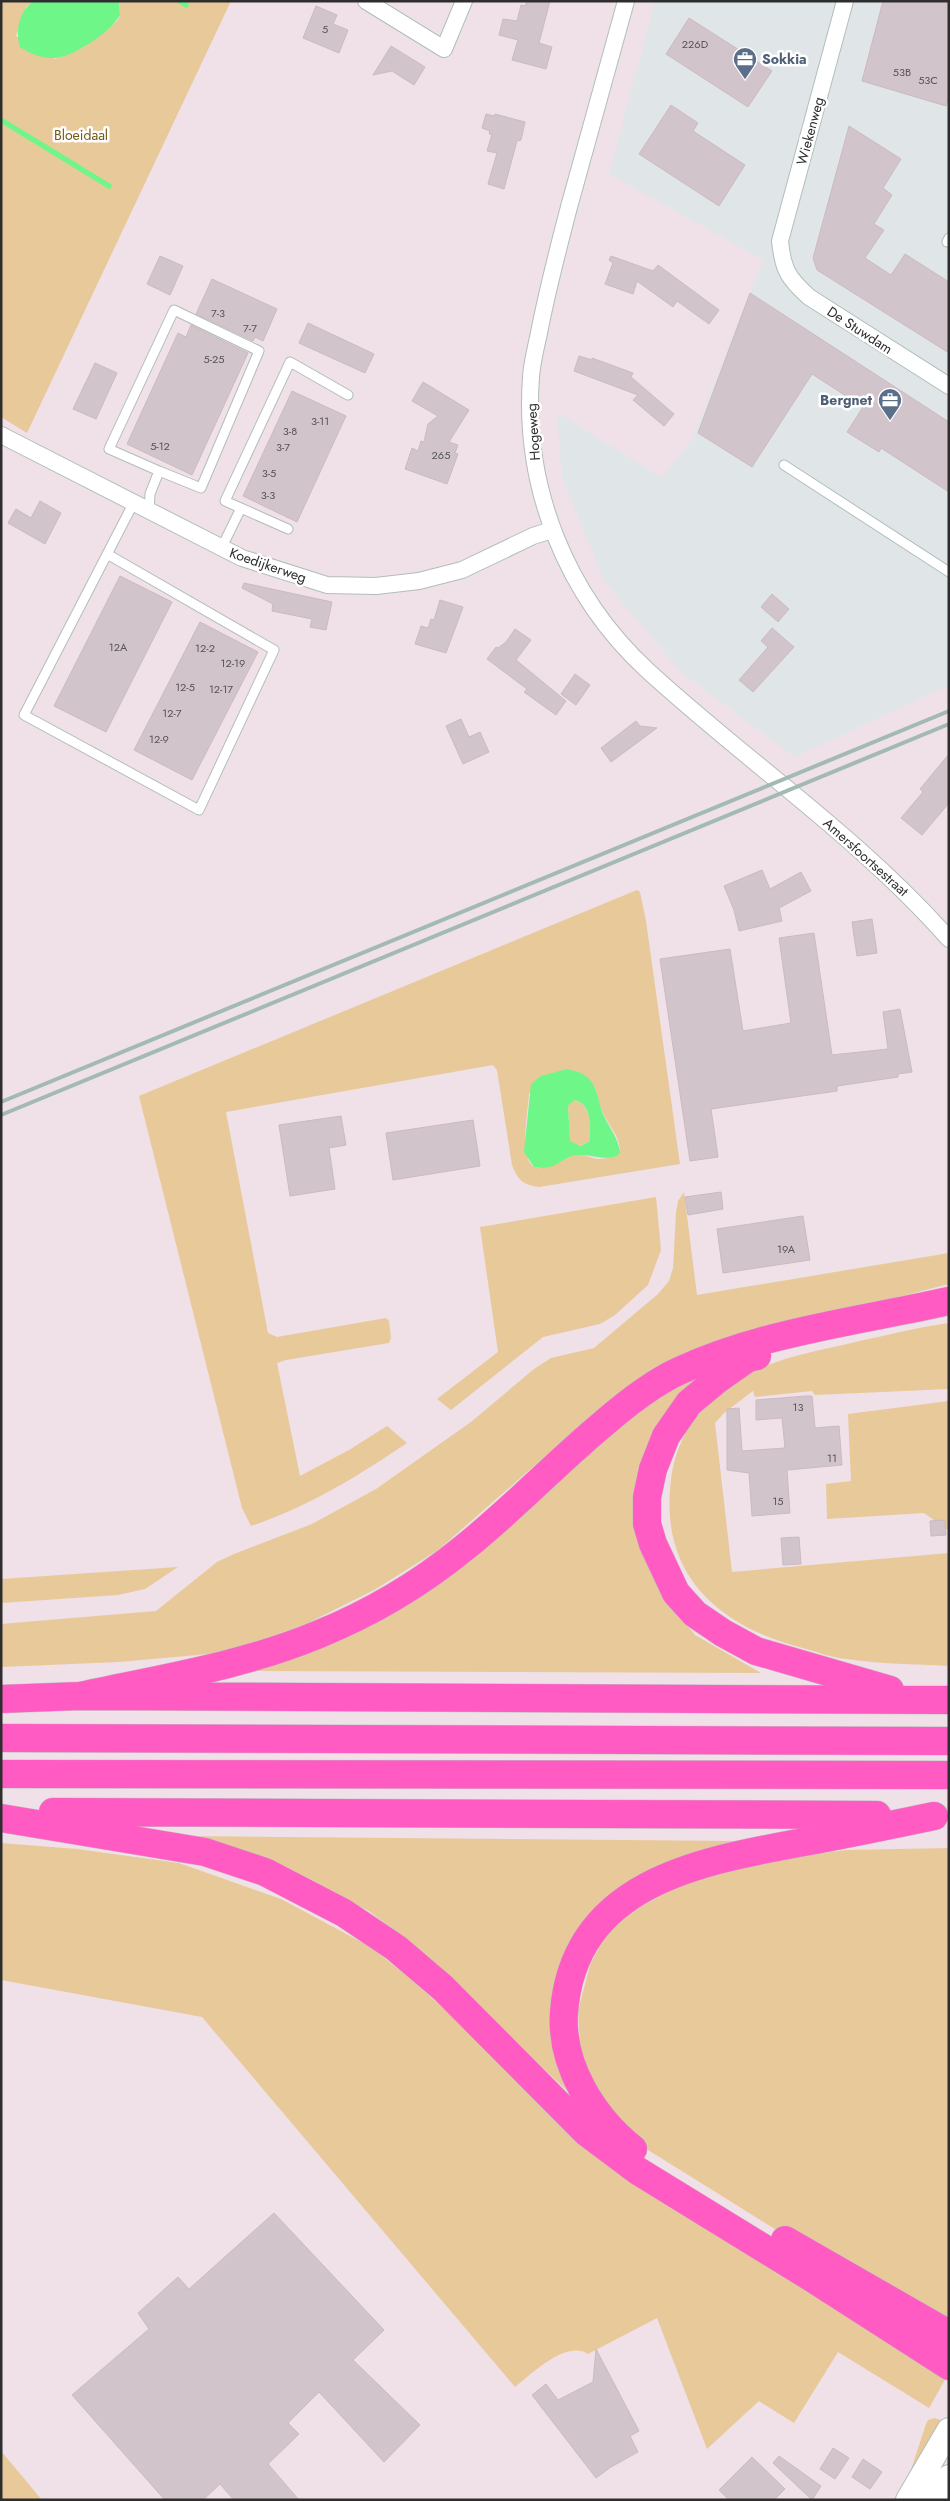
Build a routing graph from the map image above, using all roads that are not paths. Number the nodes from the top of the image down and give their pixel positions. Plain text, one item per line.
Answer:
1 (366, 1) edge
2 (464, 1) edge
3 (626, 1) edge
4 (845, 1) edge
5 (782, 262) joint
6 (949, 386) edge
7 (348, 395) dead end
8 (1, 436) edge
9 (784, 465) dead end
10 (159, 471) junction
11 (133, 504) junction
12 (241, 508) junction
13 (149, 512) junction
14 (288, 530) dead end
15 (552, 530) junction
16 (222, 549) junction
17 (107, 554) junction
18 (949, 572) edge
19 (779, 782) joint
20 (949, 939) edge
21 (949, 1301) edge
22 (949, 1314) edge
23 (80, 1696) junction
24 (1, 1698) edge
25 (938, 1700) edge
26 (1, 1738) edge
27 (949, 1741) edge
28 (1, 1774) edge
29 (949, 1775) edge
30 (1, 1812) edge
31 (942, 1816) edge
32 (1, 1818) edge
33 (949, 2334) edge
34 (949, 2366) edge
35 (949, 2430) edge
36 (949, 2477) edge
37 (908, 2500) edge
38 (933, 2500) edge

1 - 2 street
3 - 15 street, Hogeweg
4 - 5 street, Wiekenweg
5 - 6 street, De Stuwdam
7 - 12 lane
8 - 11 street, Koedijkerweg
9 - 18 lane
10 - 10 lane
10 - 13 lane
11 - 13 street, Koedijkerweg
11 - 17 lane
12 - 14 lane
12 - 16 lane
13 - 16 street, Koedijkerweg
15 - 16 street, Koedijkerweg
15 - 19 street, Hogeweg
17 - 17 lane
19 - 20 street, Amersfoortsestraat
21 - 23 highway
22 - 25 highway
23 - 24 highway
23 - 25 highway
26 - 27 highway
28 - 29 highway
30 - 31 highway
31 - 33 highway
32 - 34 highway
35 - 37 main road
36 - 38 main road

